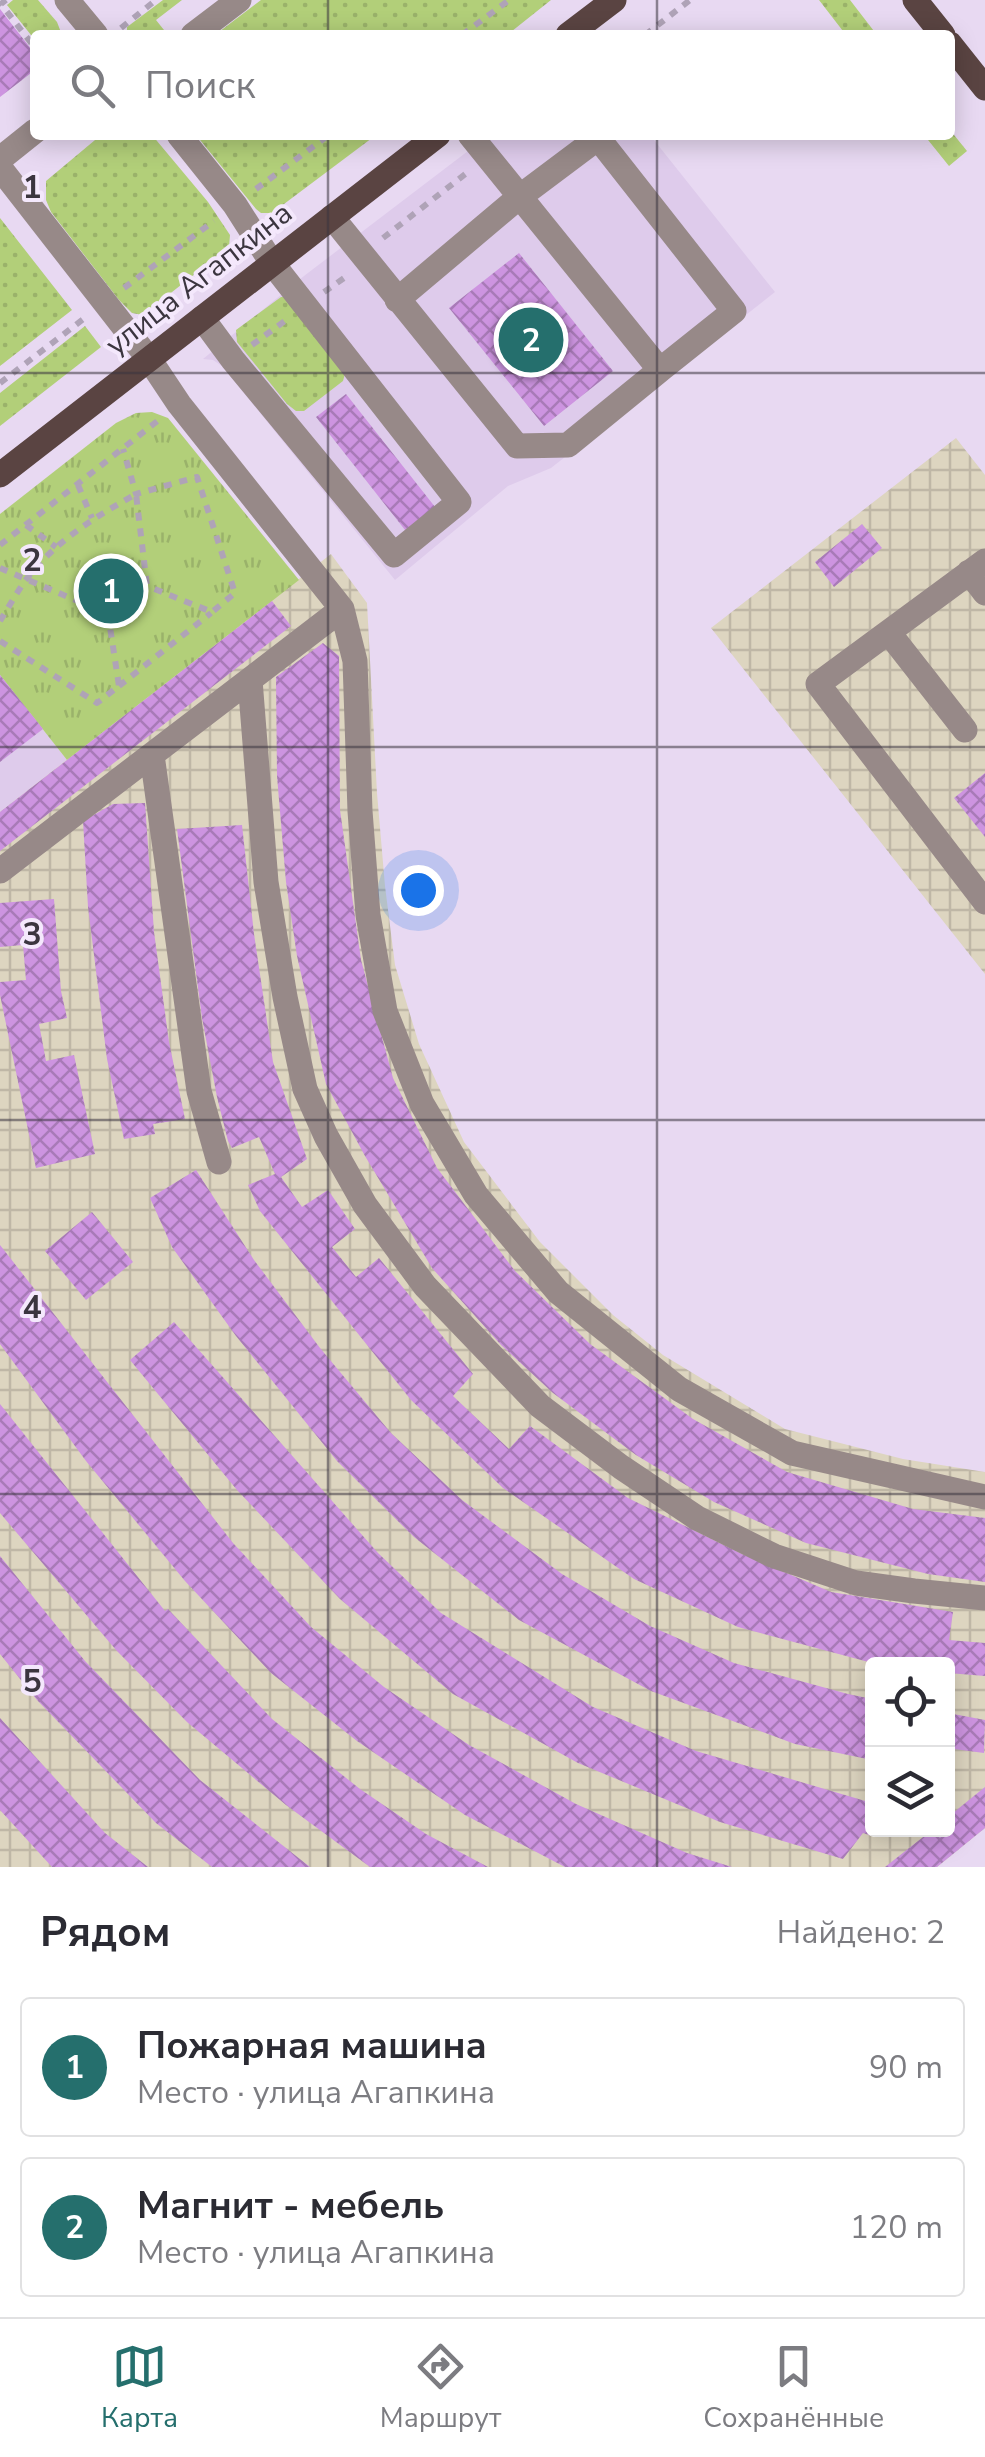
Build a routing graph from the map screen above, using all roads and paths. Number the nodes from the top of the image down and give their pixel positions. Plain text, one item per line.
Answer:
1 (6, 0) edge
2 (67, 0) edge
3 (156, 0) edge
4 (238, 0) edge
5 (509, 0) edge
6 (614, 0) edge
7 (690, 0) edge
8 (915, 0) edge
9 (92, 30) edge
10 (118, 30) edge
11 (199, 30) edge
12 (469, 30) edge
13 (575, 30) edge
14 (651, 30) edge
15 (939, 30) edge
16 (30, 42) edge
17 (955, 50) edge
18 (985, 88) edge
19 (30, 136) edge
20 (183, 140) edge
21 (432, 140) edge
22 (474, 140) edge
23 (595, 140) edge
24 (600, 140) edge
25 (487, 157) junction
26 (0, 159) edge
27 (0, 168) edge
28 (518, 198) junction
29 (332, 217) junction
30 (365, 259) junction
31 (272, 263) junction
32 (397, 300) junction
33 (105, 302) junction
34 (306, 304) junction
35 (202, 318) junction
36 (149, 359) junction
37 (233, 360) junction
38 (660, 370) junction
39 (0, 383) edge
40 (179, 404) junction
41 (124, 450) junction
42 (0, 474) edge
43 (78, 485) junction
44 (136, 494) junction
45 (92, 518) junction
46 (26, 525) junction
47 (0, 545) edge
48 (56, 547) junction
49 (977, 567) edge
50 (0, 568) edge
51 (26, 580) junction
52 (147, 586) junction
53 (985, 594) edge
54 (342, 609) junction
55 (212, 612) junction
56 (108, 614) junction
57 (0, 621) edge
58 (889, 633) junction
59 (0, 641) edge
60 (250, 680) junction
61 (119, 686) junction
62 (965, 730) dead end
63 (152, 755) junction
64 (0, 872) edge
65 (985, 902) edge
66 (218, 1162) dead end
67 (985, 1497) edge
68 (985, 1598) edge

1 - 16 path
2 - 9 lane
3 - 10 path
4 - 11 lane
5 - 12 path
6 - 13 main road
7 - 14 path
8 - 15 main road
17 - 18 main road
19 - 26 lane
20 - 31 lane
21 - 29 main road, улица Агапкина
22 - 25 lane
23 - 28 lane
24 - 38 lane
25 - 28 lane
25 - 30 path
27 - 33 lane
28 - 32 lane
28 - 38 lane
29 - 30 lane
29 - 31 main road, улица Агапкина
30 - 32 lane
30 - 34 path
31 - 34 lane
31 - 35 main road, улица Агапкина
32 - 38 lane
33 - 36 lane
33 - 39 path
34 - 37 path
34 - 37 lane
35 - 36 main road, улица Агапкина
35 - 37 lane
36 - 40 lane
36 - 42 main road, улица Агапкина
40 - 41 path
40 - 54 lane
41 - 43 path
41 - 44 path
43 - 45 path
43 - 46 path
44 - 45 path
44 - 52 path
44 - 55 path
45 - 48 path
46 - 47 path
46 - 48 path
48 - 51 path
49 - 53 lane
49 - 58 lane
50 - 51 path
51 - 56 path
51 - 57 path
52 - 55 path
52 - 56 path
54 - 60 lane
54 - 67 lane
55 - 61 path
56 - 61 path
58 - 62 lane
58 - 65 lane
59 - 61 path
60 - 63 lane
60 - 68 lane
63 - 64 lane
63 - 66 lane

